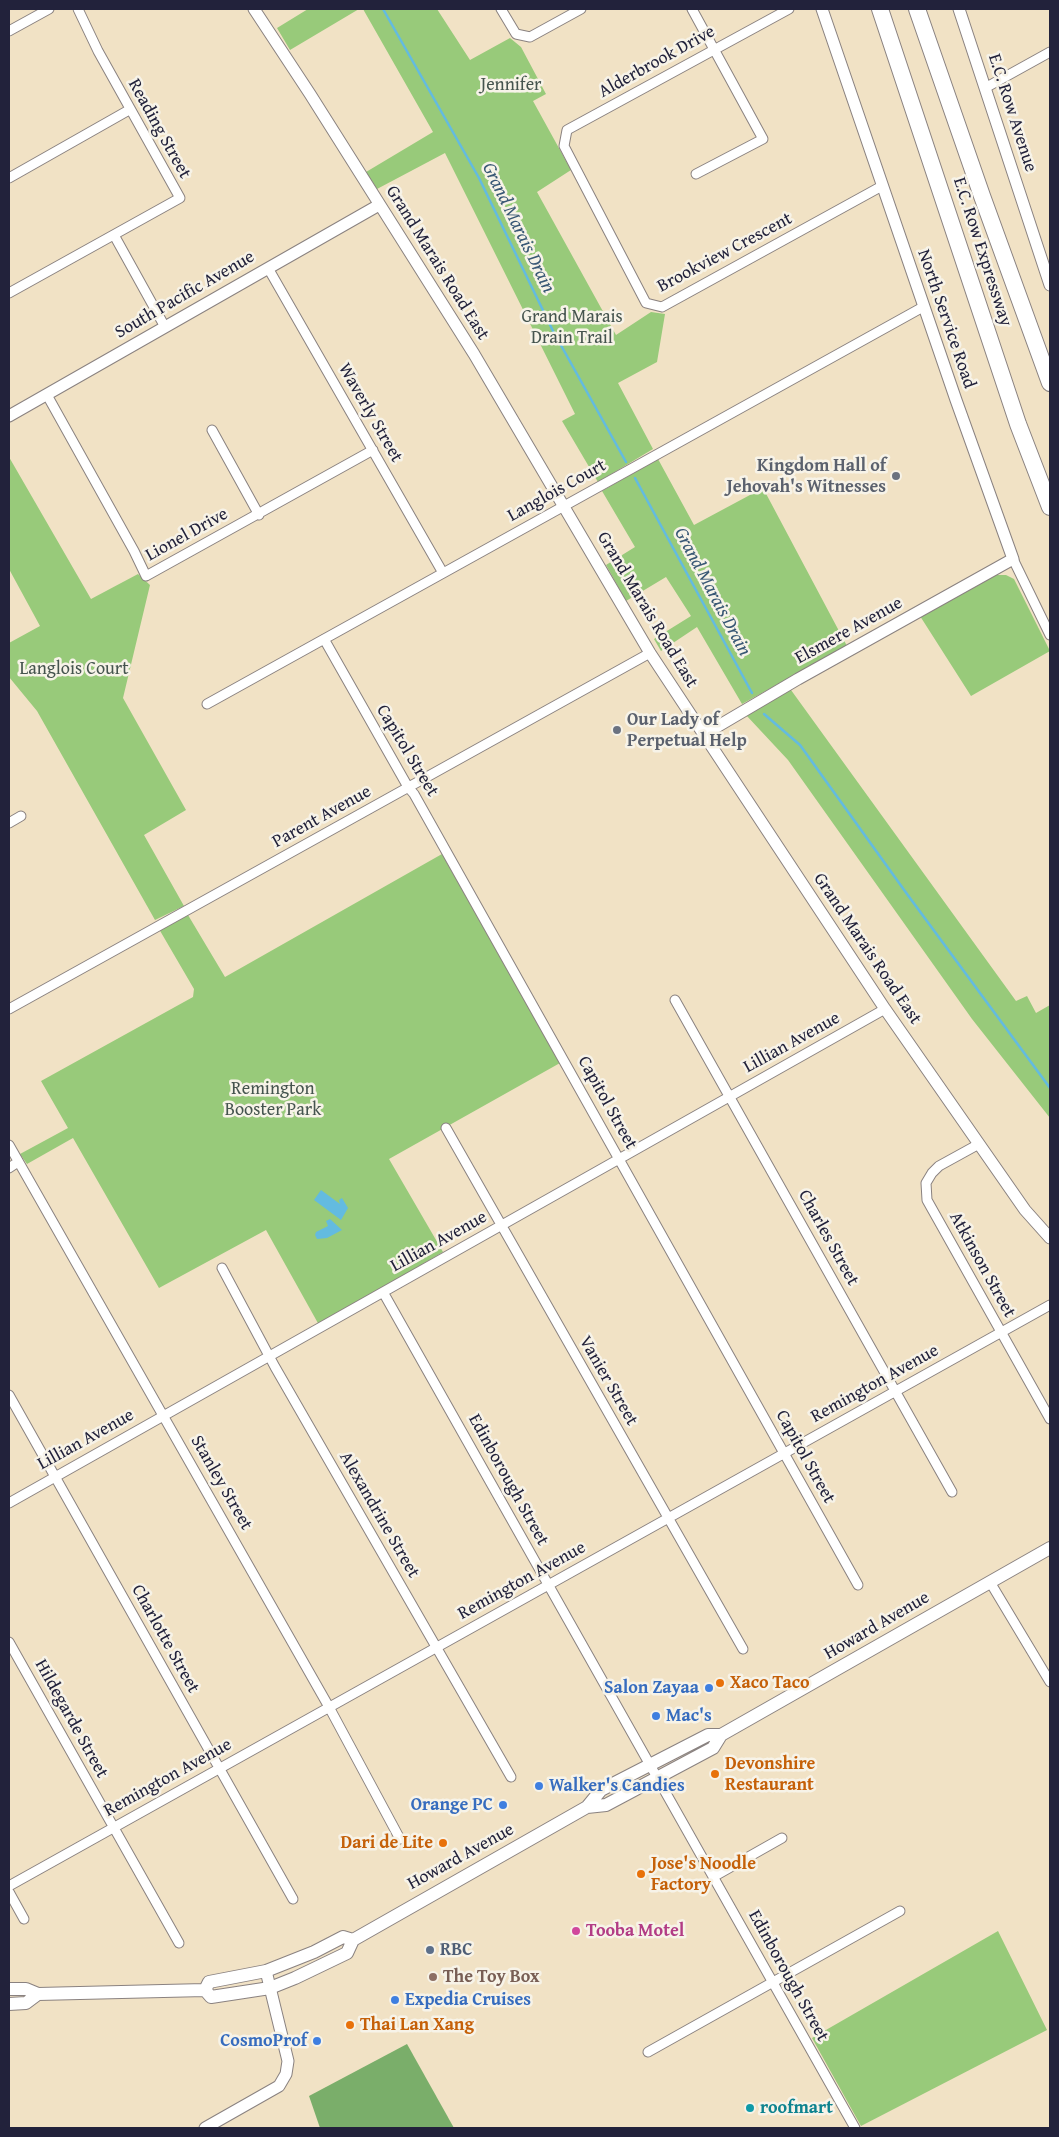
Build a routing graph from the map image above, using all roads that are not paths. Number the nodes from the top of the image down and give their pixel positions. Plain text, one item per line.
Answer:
1 (49, 9) edge
2 (78, 9) edge
3 (254, 9) edge
4 (501, 9) edge
5 (581, 9) edge
6 (692, 9) edge
7 (789, 9) edge
8 (822, 9) edge
9 (880, 9) edge
10 (917, 9) edge
11 (959, 9) edge
12 (9, 31) edge
13 (714, 50) junction
14 (1050, 52) edge
15 (985, 88) junction
16 (129, 110) junction
17 (567, 130) joint
18 (696, 174) dead end
19 (9, 178) edge
20 (882, 186) junction
21 (379, 205) junction
22 (114, 235) junction
23 (268, 268) junction
24 (1050, 285) edge
25 (9, 293) edge
26 (923, 307) junction
27 (164, 327) junction
28 (1050, 383) edge
29 (47, 394) junction
30 (9, 416) edge
31 (212, 430) dead end
32 (372, 450) junction
33 (565, 505) junction
34 (1050, 507) edge
35 (259, 515) junction
36 (1013, 559) junction
37 (443, 573) junction
38 (1050, 634) edge
39 (324, 639) junction
40 (650, 653) junction
41 (207, 704) dead end
42 (703, 735) junction
43 (408, 787) junction
44 (21, 816) dead end
45 (9, 824) edge
46 (675, 1000) dead end
47 (9, 1009) edge
48 (885, 1009) junction
49 (729, 1096) junction
50 (446, 1128) dead end
51 (978, 1144) junction
52 (9, 1145) edge
53 (619, 1159) junction
54 (18, 1162) junction
55 (9, 1168) edge
56 (501, 1225) junction
57 (1050, 1238) edge
58 (222, 1268) dead end
59 (383, 1292) junction
60 (1050, 1305) edge
61 (1001, 1332) junction
62 (269, 1356) junction
63 (896, 1391) junction
64 (9, 1395) edge
65 (164, 1415) junction
66 (1050, 1419) edge
67 (784, 1453) junction
68 (55, 1477) junction
69 (952, 1492) dead end
70 (9, 1503) edge
71 (668, 1518) junction
72 (1050, 1548) edge
73 (990, 1582) junction
74 (548, 1585) junction
75 (858, 1585) dead end
76 (9, 1642) edge
77 (436, 1647) junction
78 (743, 1649) dead end
79 (1050, 1682) edge
80 (329, 1707) junction
81 (721, 1735) junction
82 (650, 1764) junction
83 (219, 1768) junction
84 (511, 1777) dead end
85 (657, 1778) junction
86 (587, 1806) junction
87 (114, 1827) junction
88 (782, 1838) dead end
89 (400, 1839) dead end
90 (713, 1877) junction
91 (9, 1886) edge
92 (9, 1892) edge
93 (293, 1899) dead end
94 (900, 1911) dead end
95 (24, 1919) dead end
96 (353, 1940) junction
97 (179, 1942) dead end
98 (266, 1971) junction
99 (772, 1982) junction
100 (270, 1988) junction
101 (9, 1989) edge
102 (205, 1990) junction
103 (38, 1994) junction
104 (9, 2004) edge
105 (648, 2052) dead end
106 (205, 2128) edge
107 (855, 2128) edge

1 - 12 street
2 - 16 street, Reading Street
3 - 21 street, Grand Marais Road East
4 - 5 street
6 - 13 street
7 - 13 street, Alderbrook Drive
8 - 20 street, North Service Road
9 - 34 highway, E.C. Row Expressway
10 - 28 highway, E.C. Row Expressway
11 - 15 street, E.C. Row Avenue
13 - 17 street, Alderbrook Drive
13 - 18 street
14 - 15 street
15 - 24 street, E.C. Row Avenue
16 - 19 street
16 - 22 street, Reading Street
17 - 20 street, Brookview Crescent
20 - 26 street, North Service Road
21 - 23 street, South Pacific Avenue
21 - 33 street, Grand Marais Road East
22 - 25 street
22 - 27 street
23 - 27 street, South Pacific Avenue
23 - 32 street, Waverly Street
26 - 33 street, Langlois Court
26 - 36 street, North Service Road
27 - 29 street, South Pacific Avenue
29 - 30 street, South Pacific Avenue
29 - 35 street, Lionel Drive
31 - 35 street
32 - 35 street, Lionel Drive
32 - 37 street, Waverly Street
33 - 37 street, Langlois Court
33 - 40 street, Grand Marais Road East
36 - 38 street, North Service Road
36 - 42 street, Elsmere Avenue
37 - 39 street, Langlois Court
39 - 41 street, Langlois Court
39 - 43 street, Capitol Street
40 - 42 street, Grand Marais Road East
40 - 43 street, Parent Avenue
42 - 48 street, Grand Marais Road East
43 - 47 street, Parent Avenue
43 - 53 street, Capitol Street
44 - 45 street
46 - 49 street, Charles Street
48 - 49 street, Lillian Avenue
48 - 51 street, Grand Marais Road East
49 - 53 street, Lillian Avenue
49 - 63 street, Charles Street
50 - 56 street, Vanier Street
51 - 57 street, Grand Marais Road East
51 - 61 street, Atkinson Street
52 - 54 street, Stanley Street
53 - 56 street, Lillian Avenue
53 - 67 street, Capitol Street
54 - 55 street
54 - 65 street, Stanley Street
56 - 59 street, Lillian Avenue
56 - 71 street, Vanier Street
58 - 62 street, Alexandrine Street
59 - 62 street, Lillian Avenue
59 - 74 street, Edinborough Street
60 - 61 street, Remington Avenue
61 - 63 street, Remington Avenue
61 - 66 street, Atkinson Street
62 - 65 street, Lillian Avenue
62 - 77 street, Alexandrine Street
63 - 67 street, Remington Avenue
63 - 69 street, Charles Street
64 - 68 street, Charlotte Street
65 - 68 street, Lillian Avenue
65 - 80 street, Stanley Street
67 - 71 street, Remington Avenue
67 - 75 street, Capitol Street
68 - 70 street, Lillian Avenue
68 - 83 street, Charlotte Street
71 - 74 street, Remington Avenue
71 - 78 street, Vanier Street
72 - 73 main road, Howard Avenue
73 - 79 street
73 - 81 main road, Howard Avenue
74 - 77 street, Remington Avenue
74 - 82 street, Edinborough Street
76 - 87 street, Hildegarde Street
77 - 80 street, Remington Avenue
77 - 84 street, Alexandrine Street
80 - 83 street, Remington Avenue
80 - 89 street, Stanley Street
81 - 82 main road, Howard Avenue
81 - 85 main road, Howard Avenue
82 - 85 street, Edinborough Street
82 - 86 main road, Howard Avenue
83 - 87 street, Remington Avenue
83 - 93 street, Charlotte Street
85 - 86 main road, Howard Avenue
85 - 90 street, Edinborough Street
86 - 96 main road, Howard Avenue
87 - 91 street, Remington Avenue
87 - 97 street, Hildegarde Street
88 - 90 street
90 - 99 street, Edinborough Street
92 - 95 street
94 - 99 street
96 - 98 main road, Howard Avenue
96 - 100 main road, Howard Avenue
98 - 100 street
98 - 102 main road, Howard Avenue
99 - 105 street
99 - 107 street, Edinborough Street
100 - 102 main road, Howard Avenue
100 - 106 street
101 - 103 main road, Howard Avenue
102 - 103 main road, Howard Avenue
103 - 104 main road, Howard Avenue

